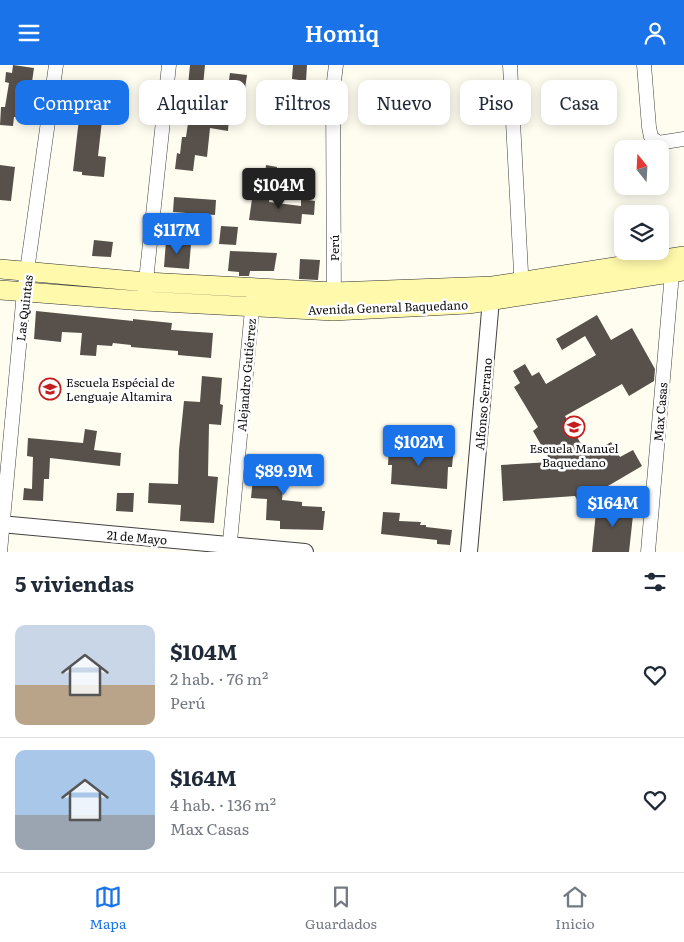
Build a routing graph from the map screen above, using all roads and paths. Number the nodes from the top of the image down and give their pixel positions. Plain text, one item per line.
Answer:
1 (56, 65) edge
2 (169, 65) edge
3 (336, 65) edge
4 (510, 65) edge
5 (644, 65) edge
6 (684, 139) edge
7 (684, 256) edge
8 (0, 269) edge
9 (28, 272) junction
10 (678, 272) edge
11 (146, 281) junction
12 (254, 287) junction
13 (522, 289) junction
14 (0, 290) edge
15 (334, 292) junction
16 (24, 293) junction
17 (492, 294) junction
18 (144, 301) junction
19 (252, 308) junction
20 (333, 311) junction
21 (1, 525) edge
22 (229, 549) edge
23 (0, 552) edge
24 (305, 552) edge
25 (469, 552) edge
26 (648, 552) edge

1 - 9 street, Las Quintas
2 - 11 street
3 - 15 street, Perú
4 - 13 street
5 - 6 street
7 - 13 main road, Avenida General Baquedano
8 - 9 main road, Avenida General Baquedano
9 - 11 main road, Avenida General Baquedano
9 - 16 street, Las Quintas
10 - 13 main road, Avenida General Baquedano
10 - 26 street, Max Casas
11 - 12 main road, Avenida General Baquedano
11 - 18 street
12 - 15 main road, Avenida General Baquedano
12 - 19 street, Alejandro Gutiérrez
13 - 17 main road, Avenida General Baquedano
14 - 16 main road, Avenida General Baquedano
15 - 17 main road, Avenida General Baquedano
15 - 20 street, Perú
16 - 18 main road, Avenida General Baquedano
16 - 21 street, Las Quintas
17 - 20 main road, Avenida General Baquedano
17 - 25 street, Alfonso Serrano
18 - 19 main road, Avenida General Baquedano
19 - 20 main road, Avenida General Baquedano
19 - 22 street, Alejandro Gutiérrez
21 - 22 street, 21 de Mayo
21 - 23 street, Las Quintas
22 - 24 street, 21 de Mayo

